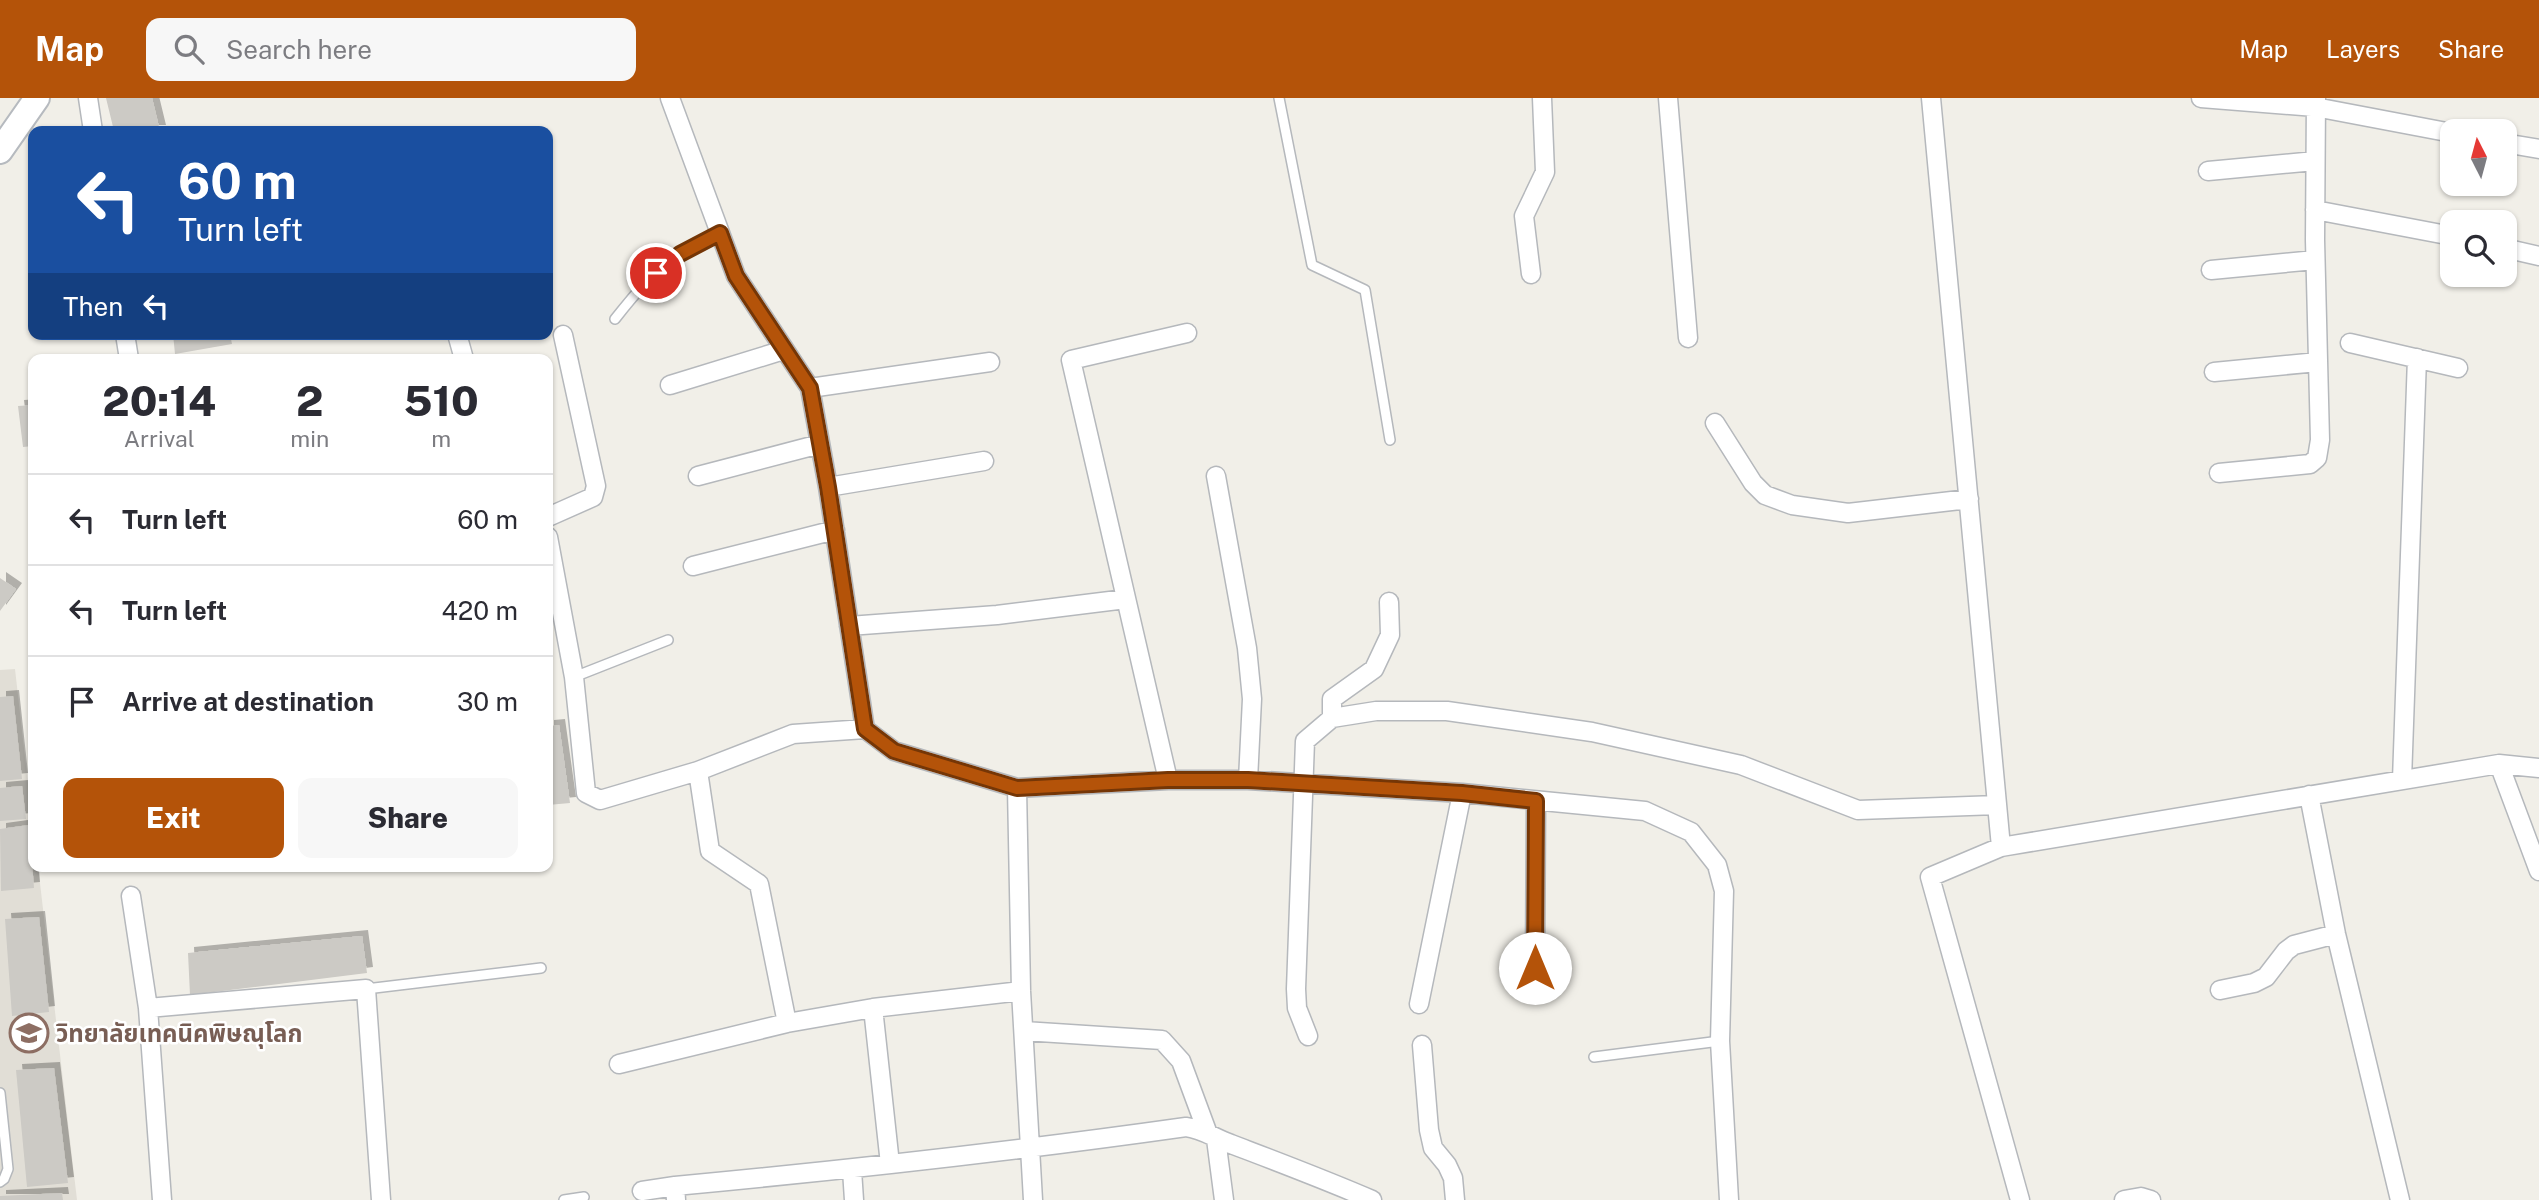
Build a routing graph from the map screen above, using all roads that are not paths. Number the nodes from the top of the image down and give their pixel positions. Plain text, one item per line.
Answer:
1 (37, 98) edge
2 (88, 98) edge
3 (670, 98) edge
4 (1279, 98) edge
5 (1542, 98) edge
6 (1668, 98) edge
7 (1931, 98) edge
8 (2201, 98) edge
9 (2315, 103) edge
10 (92, 126) edge
11 (2440, 130) edge
12 (2517, 145) edge
13 (2539, 149) edge
14 (0, 150) edge
15 (2315, 161) junction
16 (2208, 171) dead end
17 (2315, 210) junction
18 (720, 233) junction
19 (2440, 234) edge
20 (2517, 251) edge
21 (2539, 256) edge
22 (2315, 260) junction
23 (2211, 270) dead end
24 (1531, 274) dead end
25 (615, 319) dead end
26 (1188, 333) dead end
27 (563, 335) dead end
28 (1688, 338) dead end
29 (2350, 343) dead end
30 (784, 350) junction
31 (2417, 358) junction
32 (990, 362) dead end
33 (2318, 362) junction
34 (2458, 368) dead end
35 (2214, 372) dead end
36 (670, 384) dead end
37 (810, 388) junction
38 (1715, 423) dead end
39 (1390, 440) dead end
40 (820, 444) junction
41 (984, 461) dead end
42 (2220, 473) dead end
43 (698, 476) dead end
44 (1216, 476) dead end
45 (828, 487) junction
46 (1969, 499) junction
47 (553, 515) edge
48 (835, 530) junction
49 (553, 564) edge
50 (693, 566) dead end
51 (1126, 599) junction
52 (1389, 602) dead end
53 (849, 626) junction
54 (668, 640) dead end
55 (574, 677) junction
56 (1332, 718) junction
57 (865, 729) junction
58 (2499, 764) junction
59 (2539, 768) edge
60 (698, 771) junction
61 (1168, 780) junction
62 (1248, 780) junction
63 (2402, 780) junction
64 (1304, 782) junction
65 (1017, 788) junction
66 (1462, 793) junction
67 (2309, 795) junction
68 (1536, 801) junction
69 (1997, 805) junction
70 (2001, 846) junction
71 (2539, 871) edge
72 (131, 896) dead end
73 (2336, 934) junction
74 (541, 968) dead end
75 (1535, 968) dead end
76 (366, 989) junction
77 (2220, 990) dead end
78 (1021, 991) junction
79 (1419, 1004) dead end
80 (148, 1007) junction
81 (873, 1008) junction
82 (787, 1023) junction
83 (1024, 1031) junction
84 (1308, 1036) dead end
85 (1720, 1041) junction
86 (1422, 1045) dead end
87 (1594, 1057) dead end
88 (619, 1064) dead end
89 (0, 1093) edge
90 (1212, 1136) junction
91 (1031, 1149) junction
92 (890, 1164) junction
93 (852, 1170) junction
94 (0, 1182) edge
95 (642, 1191) dead end
96 (675, 1193) edge
97 (584, 1197) dead end
98 (162, 1200) edge
99 (381, 1200) edge
100 (564, 1200) edge
101 (854, 1200) edge
102 (1033, 1200) edge
103 (1224, 1200) edge
104 (1373, 1200) edge
105 (1455, 1200) edge
106 (1729, 1200) edge
107 (2020, 1200) edge
108 (2124, 1200) edge
109 (2151, 1200) edge
110 (2400, 1200) edge

1 - 14 main road
2 - 10 street
3 - 18 street
4 - 39 lane
5 - 24 street
6 - 28 street
7 - 46 street
8 - 9 street
9 - 11 street
9 - 15 street
12 - 13 street
15 - 16 street
15 - 17 street
17 - 19 street
17 - 22 street
18 - 25 lane
18 - 30 street
20 - 21 street
22 - 23 street
22 - 33 street
26 - 51 street
27 - 47 street
29 - 31 street
30 - 36 street
30 - 37 street
31 - 34 street
31 - 63 street
32 - 37 street
33 - 35 street
33 - 42 street
37 - 40 street
38 - 46 street
40 - 43 street
40 - 45 street
41 - 45 street
44 - 62 street
45 - 48 street
46 - 69 street
48 - 50 street
48 - 53 street
49 - 55 street
51 - 53 street
51 - 61 street
52 - 56 street
53 - 57 street
54 - 55 lane
55 - 60 street
56 - 64 street
56 - 69 street
57 - 60 street
57 - 65 street
58 - 59 street
58 - 63 street
58 - 71 street
60 - 82 street
61 - 62 street
61 - 65 street
62 - 64 street
63 - 67 street
64 - 66 street
64 - 84 street
65 - 78 street
66 - 68 street
66 - 79 street
67 - 70 street
67 - 73 street
68 - 75 street
68 - 85 street
69 - 70 street
70 - 107 street
72 - 80 street
73 - 77 street
73 - 110 street
74 - 76 lane
76 - 80 street
76 - 99 street
78 - 81 street
78 - 83 street
80 - 98 street
81 - 82 street
81 - 92 street
82 - 88 street
83 - 90 street
83 - 91 street
85 - 87 lane
85 - 106 street
86 - 105 street
89 - 94 lane
90 - 91 street
90 - 103 street
90 - 104 street
91 - 92 street
91 - 102 street
92 - 93 street
93 - 96 street
93 - 101 street
95 - 96 street
97 - 100 lane
108 - 109 street

